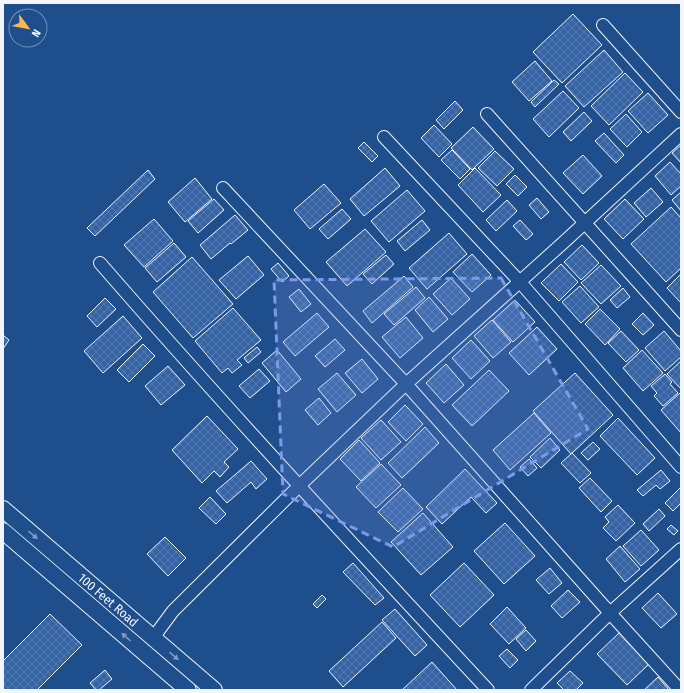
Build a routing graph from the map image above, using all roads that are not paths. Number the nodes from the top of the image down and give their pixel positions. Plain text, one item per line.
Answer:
1 (603, 25) dead end
2 (681, 112) edge
3 (487, 114) dead end
4 (681, 134) edge
5 (384, 137) dead end
6 (223, 188) dead end
7 (584, 222) junction
8 (100, 263) dead end
9 (520, 282) junction
10 (681, 330) edge
11 (406, 384) junction
12 (681, 467) edge
13 (299, 486) junction
14 (3, 509) edge
15 (3, 531) edge
16 (681, 550) edge
17 (610, 613) junction
18 (153, 638) junction
19 (188, 690) edge
20 (214, 690) edge
21 (488, 690) edge
22 (531, 690) edge
23 (680, 690) edge

1 - 2 street
3 - 7 street
4 - 7 street
5 - 9 street
6 - 11 street
7 - 9 street
7 - 10 street
8 - 13 street
9 - 11 street
9 - 12 street
11 - 13 street
11 - 17 street
13 - 18 street
13 - 21 street
14 -> 18 street, 100 Feet Road
19 -> 15 street, 100 Feet Road
16 - 17 street
17 - 22 street
17 - 23 street
18 -> 20 street, 100 Feet Road

